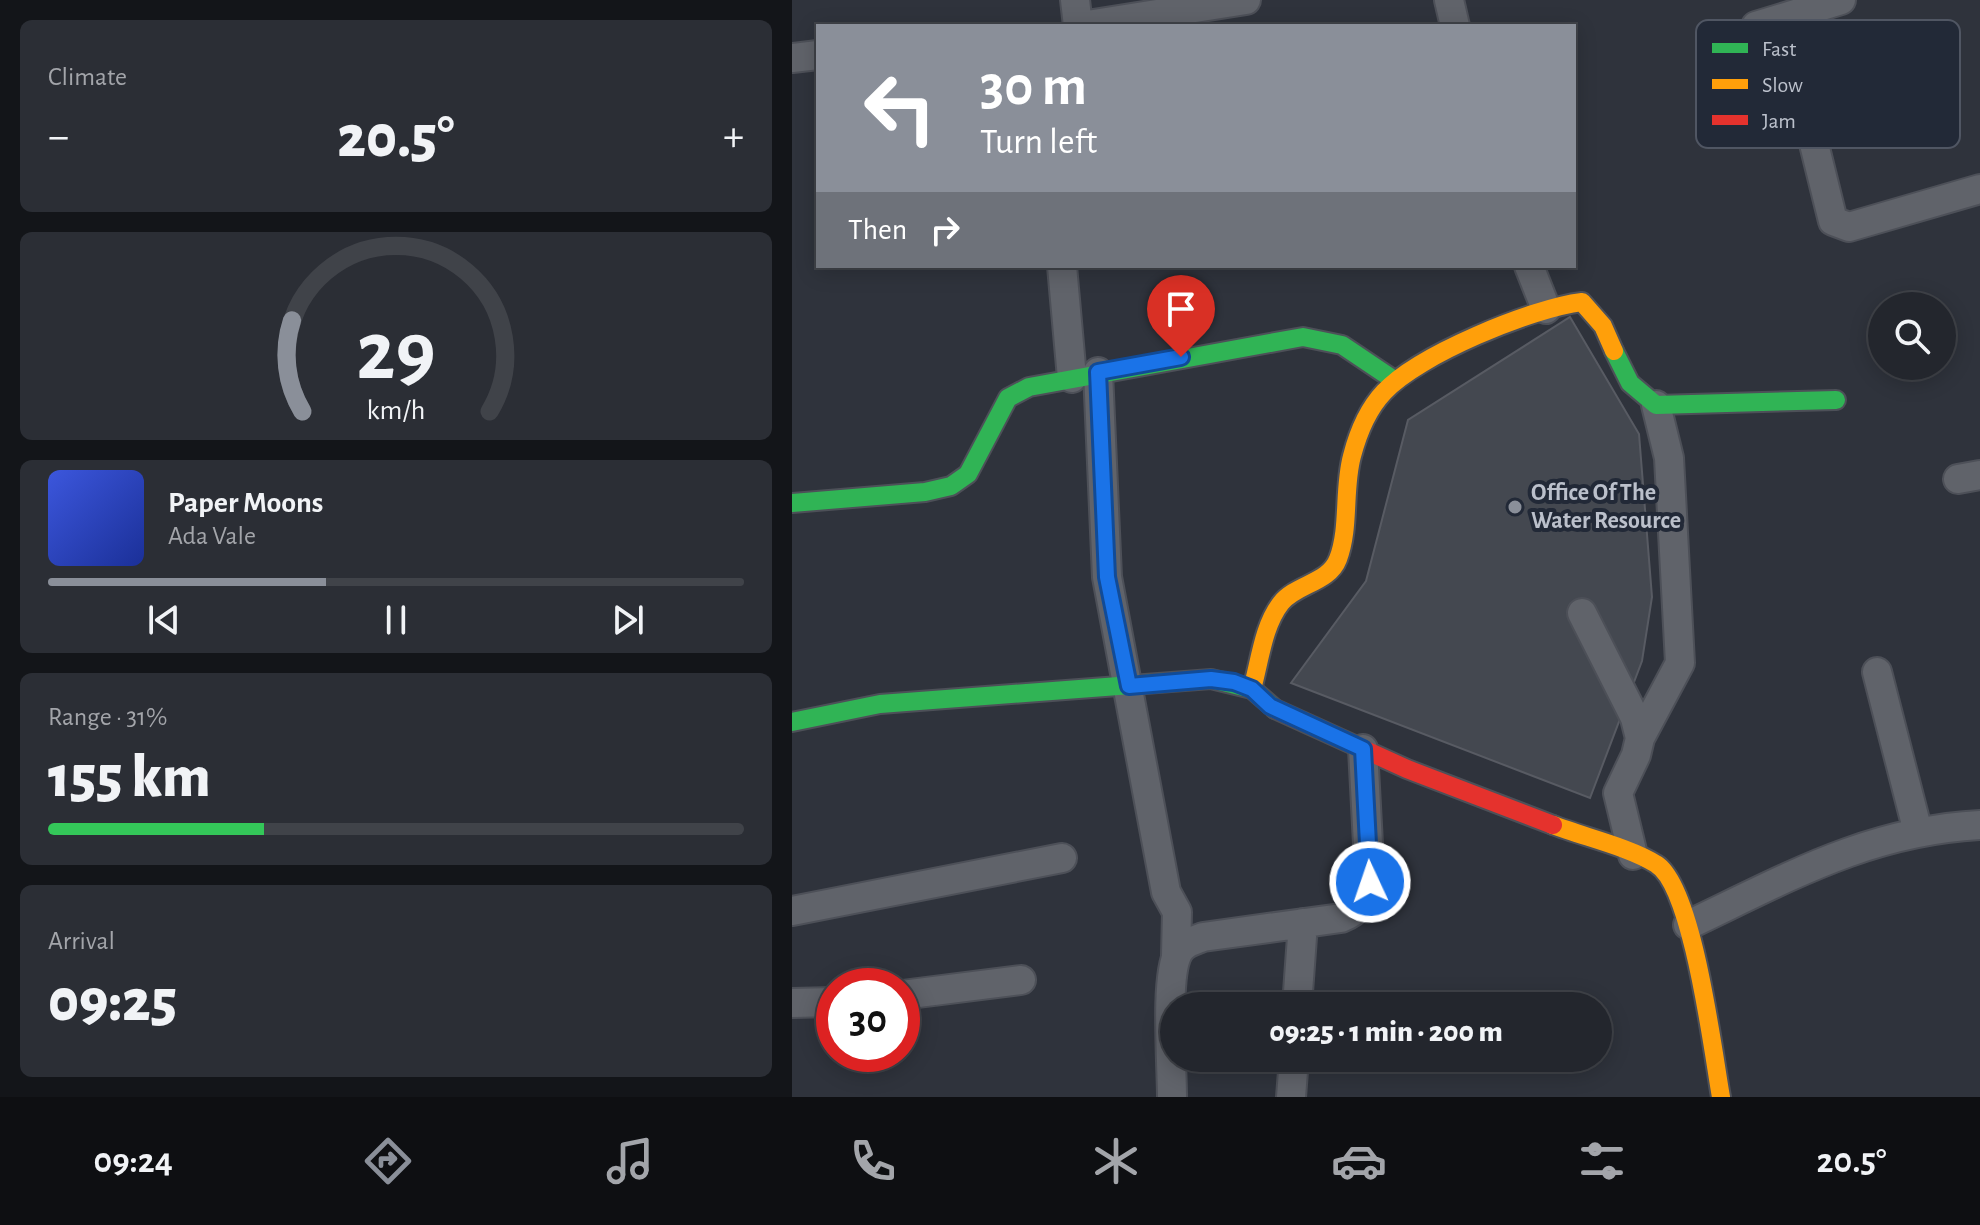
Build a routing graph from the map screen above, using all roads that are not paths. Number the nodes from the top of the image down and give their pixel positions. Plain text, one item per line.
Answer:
1 (1075, 0) edge
2 (1246, 0) edge
3 (1449, 0) edge
4 (1841, 0) edge
5 (1783, 18) joint
6 (1776, 20) edge
7 (1079, 24) edge
8 (1092, 24) edge
9 (1455, 24) edge
10 (816, 55) edge
11 (792, 58) edge
12 (1815, 148) edge
13 (1980, 189) edge
14 (1062, 268) edge
15 (1530, 268) edge
16 (1546, 309) junction
17 (1085, 375) junction
18 (1394, 380) junction
19 (1836, 400) dead end
20 (1656, 405) junction
21 (792, 503) edge
22 (1582, 613) dead end
23 (1877, 672) dead end
24 (1129, 686) junction
25 (1252, 689) junction
26 (792, 722) edge
27 (1640, 738) junction
28 (1363, 749) junction
29 (1980, 825) edge
30 (1918, 832) junction
31 (1633, 855) junction
32 (1062, 858) dead end
33 (792, 911) edge
34 (1303, 923) junction
35 (1688, 925) junction
36 (1176, 955) junction
37 (1021, 980) dead end
38 (1298, 992) edge
39 (920, 993) edge
40 (816, 1002) edge
41 (792, 1003) edge
42 (1293, 1072) edge
43 (1172, 1097) edge
44 (1291, 1097) edge
45 (1721, 1097) edge

1 - 7 street
2 - 8 street
3 - 9 street
4 - 5 street
5 - 6 street
10 - 11 street
12 - 13 street
14 - 17 street
15 - 16 street
16 - 18 street
16 - 20 street
17 - 18 street
17 - 21 street
17 - 24 street
18 - 25 street
19 - 20 street
20 - 27 street
22 - 27 street
23 - 30 street
24 - 25 street
24 - 26 street
24 - 36 street
25 - 28 street
27 - 31 street
28 - 31 street
28 - 34 street
29 - 30 street
30 - 35 street
31 - 35 street
32 - 33 street
34 - 36 street
34 - 38 street
35 - 45 street
36 - 43 street
37 - 39 street
40 - 41 street
42 - 44 street

